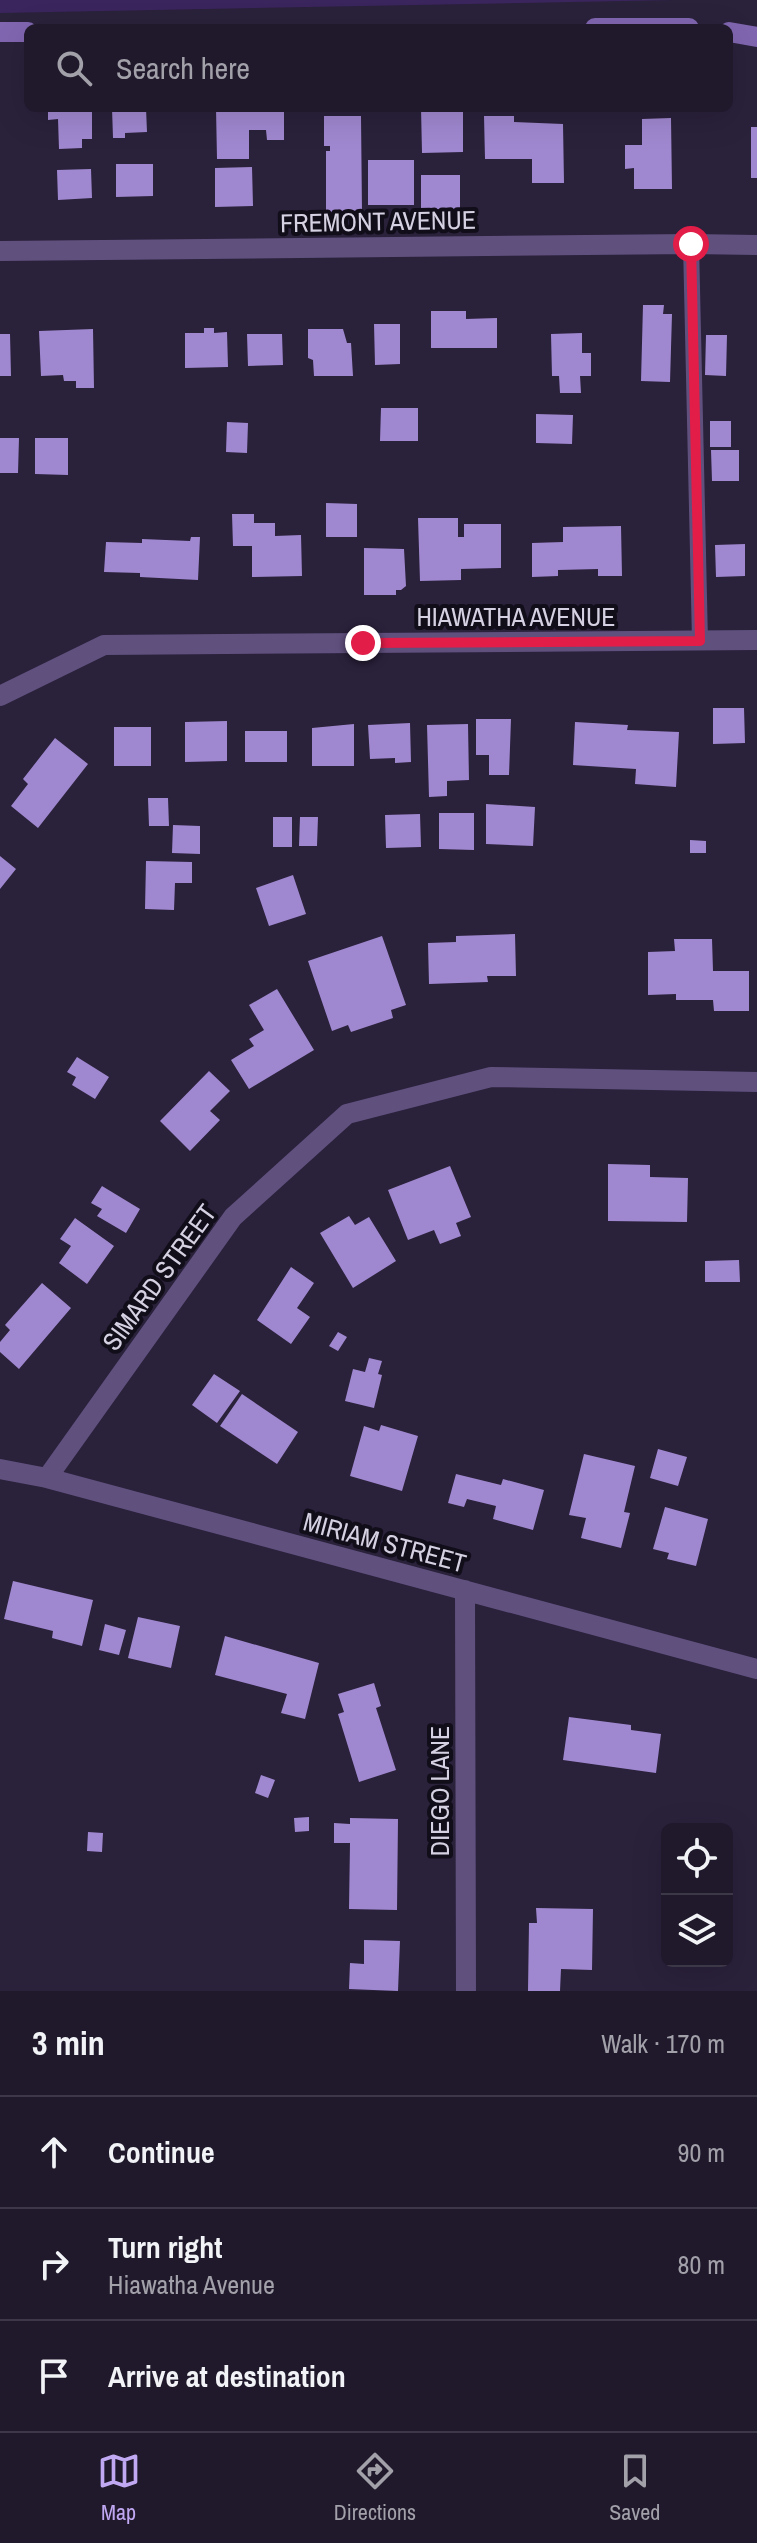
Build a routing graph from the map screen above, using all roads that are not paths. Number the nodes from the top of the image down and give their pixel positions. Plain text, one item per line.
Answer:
1 (0, 32) edge
2 (24, 32) edge
3 (733, 33) edge
4 (757, 37) edge
5 (691, 244) junction
6 (757, 245) edge
7 (0, 251) edge
8 (757, 640) edge
9 (700, 641) junction
10 (0, 696) edge
11 (757, 1082) edge
12 (0, 1469) edge
13 (47, 1478) junction
14 (465, 1590) junction
15 (757, 1669) edge
16 (466, 1991) edge

1 - 2 street
3 - 4 street
5 - 6 street, FREMONT AVENUE
5 - 7 street, FREMONT AVENUE
5 - 9 lane
8 - 9 street, HIAWATHA AVENUE
9 - 10 street, HIAWATHA AVENUE
11 - 13 street, SIMARD STREET
12 - 13 street, MIRIAM STREET
13 - 14 street, MIRIAM STREET
14 - 15 street, MIRIAM STREET
14 - 16 street, DIEGO LANE

